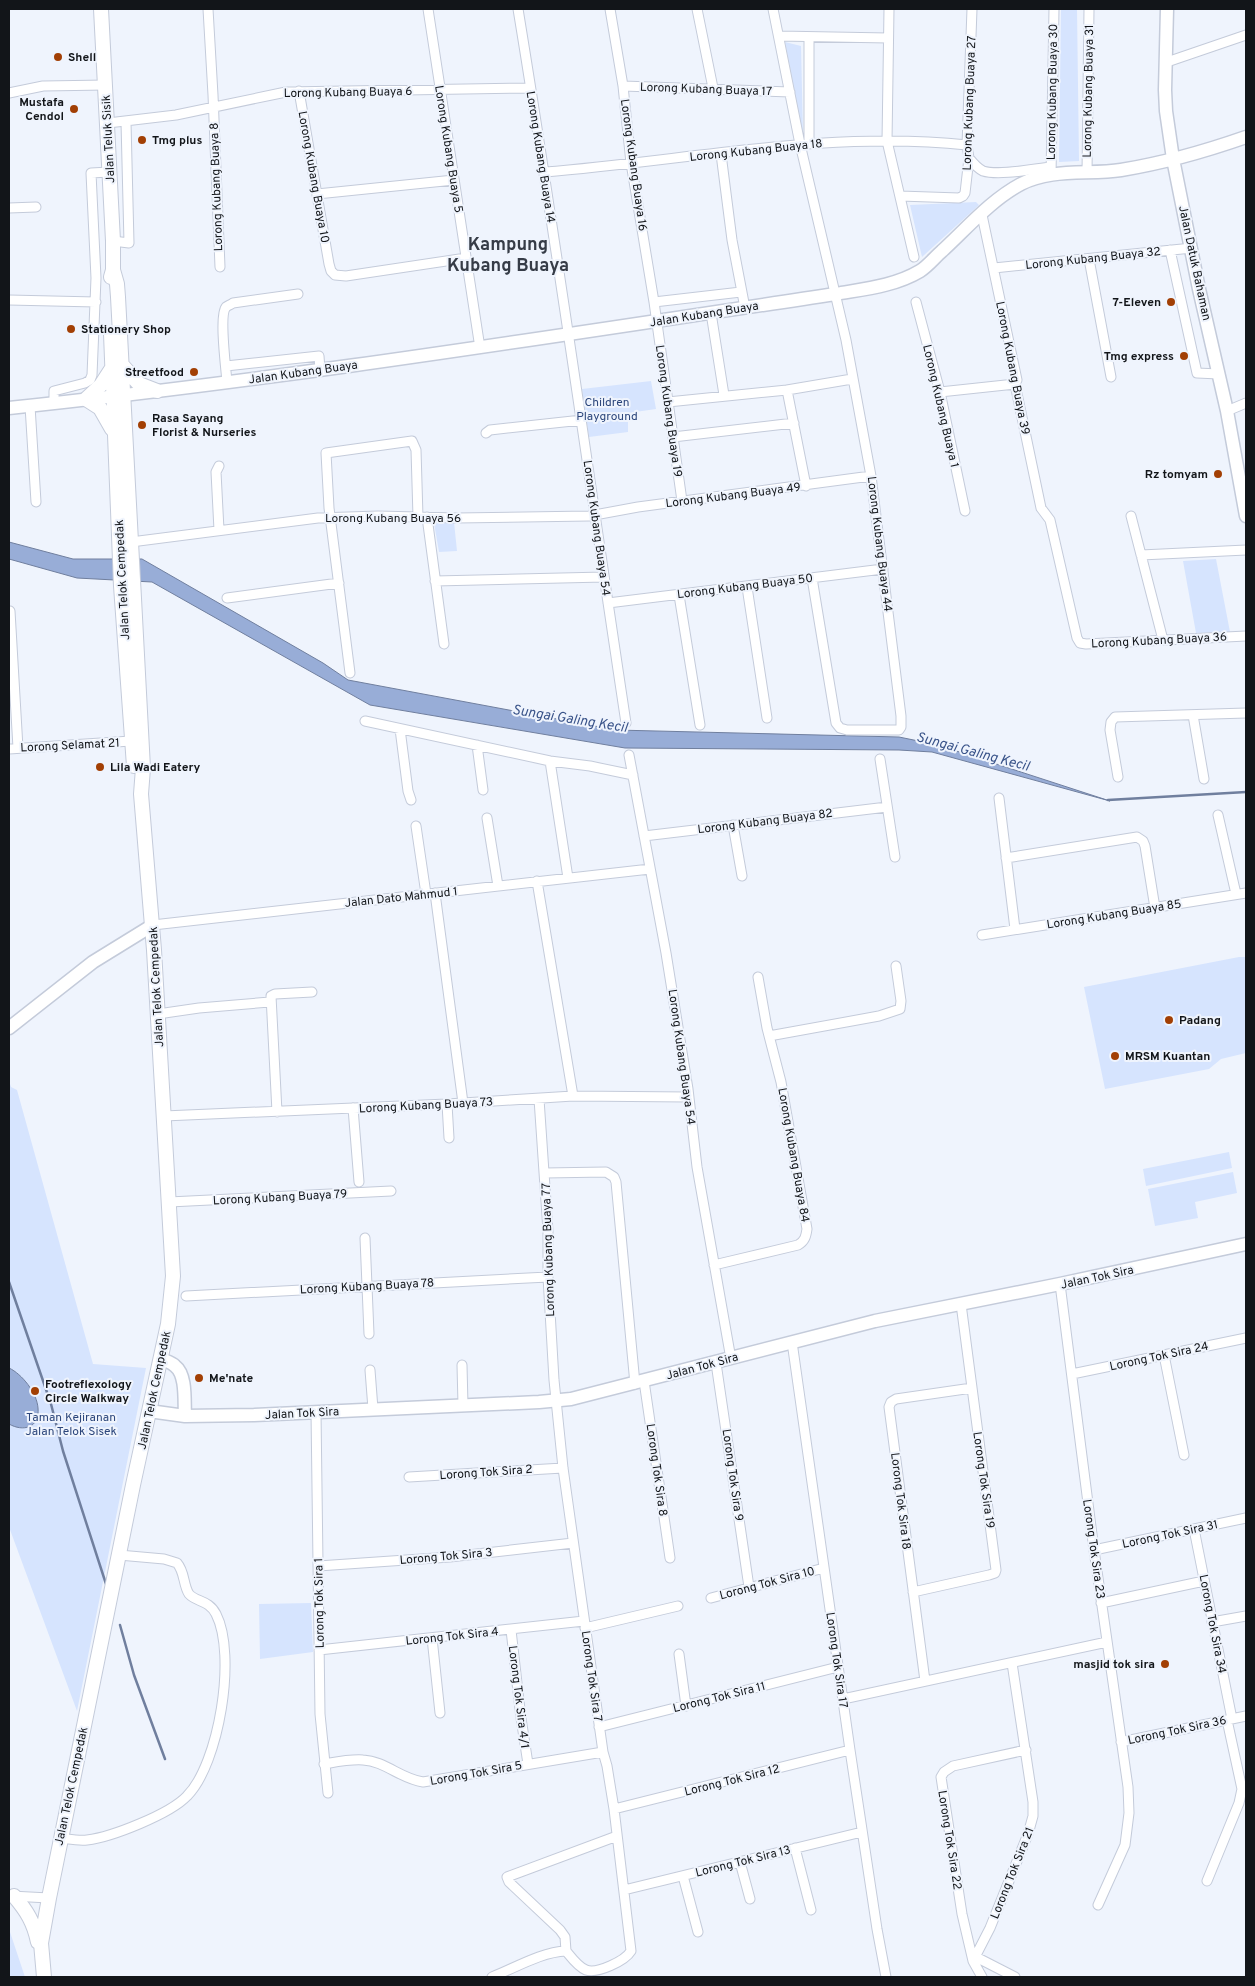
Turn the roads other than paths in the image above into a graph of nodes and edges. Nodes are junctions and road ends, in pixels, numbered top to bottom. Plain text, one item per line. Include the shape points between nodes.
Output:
1 (101, 9) edge
2 (208, 9) edge
3 (428, 9) edge
4 (518, 9) edge
5 (610, 9) edge
6 (697, 9) edge
7 (773, 9) edge
8 (889, 9) edge
9 (972, 9) edge
10 (1054, 9) edge
11 (1089, 9) edge
12 (1166, 9) edge
13 (1246, 35) edge
14 (779, 36) junction
15 (809, 37) junction
16 (888, 38) junction
17 (1167, 62) junction
18 (106, 84) junction
19 (623, 86) junction
20 (530, 88) junction
21 (713, 88) junction
22 (440, 90) junction
23 (299, 91) junction
24 (790, 92) junction
25 (9, 93) edge
26 (214, 107) junction
27 (126, 122) junction
28 (108, 123) junction
29 (1246, 137) edge
30 (887, 141) junction
31 (805, 143) junction
32 (967, 145) junction
33 (721, 154) junction
34 (969, 158) junction
35 (1173, 159) junction
36 (631, 163) junction
37 (1050, 171) junction
38 (110, 172) junction
39 (545, 172) junction
40 (1087, 173) junction
41 (454, 180) junction
42 (317, 194) junction
43 (900, 196) junction
44 (36, 207) dead end
45 (9, 208) edge
46 (982, 214) junction
47 (112, 241) junction
48 (1192, 248) junction
49 (1170, 250) junction
50 (914, 257) dead end
51 (466, 258) junction
52 (1089, 258) junction
53 (220, 267) dead end
54 (994, 268) junction
55 (741, 292) junction
56 (298, 294) dead end
57 (836, 294) junction
58 (9, 300) edge
59 (96, 302) junction
60 (654, 302) junction
61 (916, 302) dead end
62 (745, 308) junction
63 (711, 313) junction
64 (656, 322) junction
65 (569, 334) junction
66 (480, 348) junction
67 (117, 366) junction
68 (226, 366) junction
69 (320, 370) junction
70 (1219, 374) junction
71 (1111, 376) dead end
72 (852, 379) junction
73 (227, 382) junction
74 (1015, 384) junction
75 (788, 390) junction
76 (157, 391) junction
77 (940, 392) junction
78 (118, 395) junction
79 (724, 395) junction
80 (54, 397) junction
81 (86, 399) junction
82 (668, 402) junction
83 (1246, 403) edge
84 (30, 406) junction
85 (9, 408) edge
86 (1227, 411) junction
87 (582, 420) junction
88 (794, 423) junction
89 (486, 433) dead end
90 (673, 437) junction
91 (115, 440) junction
92 (219, 466) dead end
93 (871, 476) junction
94 (806, 486) junction
95 (682, 501) junction
96 (36, 502) dead end
97 (965, 511) dead end
98 (596, 514) junction
99 (1131, 516) dead end
100 (1246, 516) edge
101 (330, 517) junction
102 (423, 517) junction
103 (1050, 520) joint
104 (218, 530) junction
105 (131, 542) junction
106 (1246, 550) edge
107 (1141, 555) junction
108 (126, 556) junction
109 (883, 569) junction
110 (604, 578) junction
111 (812, 578) junction
112 (435, 581) junction
113 (339, 584) junction
114 (127, 586) junction
115 (746, 587) junction
116 (679, 595) junction
117 (227, 598) dead end
118 (608, 603) junction
119 (10, 611) dead end
120 (1246, 636) edge
121 (1164, 640) junction
122 (444, 644) dead end
123 (350, 673) dead end
124 (1246, 713) edge
125 (1193, 715) junction
126 (767, 718) dead end
127 (364, 721) dead end
128 (626, 723) dead end
129 (700, 725) dead end
130 (400, 729) junction
131 (131, 741) junction
132 (478, 745) junction
133 (13, 748) edge
134 (629, 755) dead end
135 (880, 759) dead end
136 (550, 761) junction
137 (632, 775) junction
138 (1118, 777) dead end
139 (1204, 778) dead end
140 (483, 790) dead end
141 (141, 794) junction
142 (999, 798) dead end
143 (412, 800) dead end
144 (887, 807) junction
145 (1218, 815) dead end
146 (487, 818) dead end
147 (733, 825) junction
148 (416, 826) dead end
149 (644, 836) junction
150 (895, 857) dead end
151 (1006, 858) junction
152 (650, 868) junction
153 (742, 876) dead end
154 (568, 878) junction
155 (537, 881) junction
156 (498, 886) junction
157 (1246, 893) edge
158 (430, 894) junction
159 (1236, 894) junction
160 (1155, 908) junction
161 (152, 925) junction
162 (1015, 929) junction
163 (982, 935) dead end
164 (896, 966) dead end
165 (758, 977) dead end
166 (312, 992) dead end
167 (270, 1002) junction
168 (158, 1014) junction
169 (9, 1028) edge
170 (769, 1036) junction
171 (572, 1096) junction
172 (688, 1097) junction
173 (540, 1099) junction
174 (463, 1103) junction
175 (446, 1104) junction
176 (353, 1108) junction
177 (277, 1112) junction
178 (164, 1116) junction
179 (449, 1138) dead end
180 (544, 1173) junction
181 (359, 1182) dead end
182 (391, 1191) dead end
183 (169, 1202) junction
184 (365, 1238) dead end
185 (1246, 1244) edge
186 (714, 1265) junction
187 (548, 1277) junction
188 (1060, 1284) junction
189 (367, 1286) junction
190 (186, 1296) dead end
191 (961, 1304) junction
192 (370, 1334) dead end
193 (1246, 1338) edge
194 (792, 1342) junction
195 (1164, 1355) junction
196 (161, 1359) junction
197 (731, 1359) junction
198 (716, 1363) junction
199 (462, 1365) dead end
200 (370, 1370) dead end
201 (1072, 1374) junction
202 (639, 1382) junction
203 (972, 1388) junction
204 (556, 1401) junction
205 (463, 1405) junction
206 (372, 1409) junction
207 (149, 1411) junction
208 (316, 1412) junction
209 (185, 1416) junction
210 (1184, 1455) dead end
211 (563, 1468) junction
212 (410, 1477) dead end
213 (1246, 1518) edge
214 (1194, 1529) junction
215 (573, 1543) junction
216 (1094, 1550) junction
217 (119, 1555) junction
218 (670, 1558) dead end
219 (318, 1566) junction
220 (824, 1568) junction
221 (1204, 1581) junction
222 (749, 1587) junction
223 (913, 1592) junction
224 (711, 1598) dead end
225 (1102, 1603) junction
226 (678, 1606) dead end
227 (1246, 1616) edge
228 (1212, 1622) junction
229 (584, 1625) junction
230 (511, 1630) junction
231 (432, 1638) junction
232 (1107, 1642) junction
233 (319, 1650) junction
234 (679, 1654) dead end
235 (1012, 1663) junction
236 (838, 1667) junction
237 (924, 1681) junction
238 (843, 1700) junction
239 (686, 1706) junction
240 (440, 1714) dead end
241 (1246, 1716) edge
242 (1230, 1719) junction
243 (599, 1727) junction
244 (1122, 1742) junction
245 (850, 1750) junction
246 (1026, 1750) junction
247 (603, 1752) junction
248 (324, 1764) junction
249 (528, 1764) junction
250 (328, 1793) dead end
251 (614, 1810) junction
252 (862, 1832) junction
253 (617, 1836) junction
254 (60, 1838) junction
255 (795, 1848) junction
256 (740, 1862) junction
257 (683, 1876) junction
258 (1207, 1881) dead end
259 (624, 1890) junction
260 (11, 1896) edge
261 (48, 1898) junction
262 (750, 1899) dead end
263 (1098, 1905) dead end
264 (811, 1910) dead end
265 (698, 1932) dead end
266 (566, 1951) junction
267 (41, 1958) junction
268 (974, 1958) junction
269 (44, 1977) edge
270 (492, 1977) edge
271 (886, 1977) edge
272 (982, 1977) edge
273 (1015, 1977) edge

1 - 18 main road, Jalan Teluk Sisik
2 - 26 street, Lorong Kubang Buaya 8
3 - 22 street, Lorong Kubang Buaya 5
4 - 20 street, Lorong Kubang Buaya 14
5 - 19 street, Lorong Kubang Buaya 16
6 - 21 street
7 - 14 street
8 - 16 street
9 - 32 street, Lorong Kubang Buaya 27
10 - 37 street, Lorong Kubang Buaya 30
11 - 40 street, Lorong Kubang Buaya 31
12 - 17 street, Jalan Datuk Bahaman
13 - 17 street
14 - 15 street
14 - 24 street
15 - 16 street
15 - 31 street
16 - 30 street
17 - 35 street, Jalan Datuk Bahaman via 1166,111
18 - 25 street via 43,86
18 - 28 main road, Jalan Teluk Sisik
19 - 21 street, Lorong Kubang Buaya 17
19 - 36 street, Lorong Kubang Buaya 16
20 - 22 street, Lorong Kubang Buaya 6
20 - 39 street, Lorong Kubang Buaya 14
21 - 24 street, Lorong Kubang Buaya 17
22 - 23 street, Lorong Kubang Buaya 6
22 - 41 street, Lorong Kubang Buaya 5
23 - 26 street, Lorong Kubang Buaya 6
23 - 42 street, Lorong Kubang Buaya 10
24 - 31 street
26 - 27 street, Lorong Kubang Buaya 6
26 - 53 street, Lorong Kubang Buaya 8
27 - 28 street, Lorong Kubang Buaya 6
27 - 47 street via 129,242
28 - 38 main road, Jalan Teluk Sisik
29 - 35 street, Jalan Kubang Buaya
30 - 31 street, Lorong Kubang Buaya 18
30 - 32 street, Lorong Kubang Buaya 18
30 - 43 street
31 - 33 street, Lorong Kubang Buaya 18
31 - 57 street, Lorong Kubang Buaya 44
32 - 34 street, Lorong Kubang Buaya 27
33 - 36 street, Lorong Kubang Buaya 18
33 - 55 street
34 - 37 street via 985,171
34 - 43 street, Lorong Kubang Buaya 27 via 963,196
35 - 40 street, Jalan Kubang Buaya via 1122,170
35 - 48 street, Jalan Datuk Bahaman
36 - 39 street, Lorong Kubang Buaya 18
36 - 60 street, Lorong Kubang Buaya 16
37 - 40 street, Jalan Kubang Buaya
37 - 46 street, Jalan Kubang Buaya via 1020,184
38 - 47 main road, Jalan Teluk Sisik
38 - 59 street via 90,173
39 - 65 street, Lorong Kubang Buaya 14
41 - 42 street
41 - 51 street, Lorong Kubang Buaya 5
42 - 51 street, Lorong Kubang Buaya 10 via 329,264 335,275
43 - 50 street
44 - 45 street
46 - 54 street, Lorong Kubang Buaya 39
46 - 57 street, Jalan Kubang Buaya via 921,270 900,280
47 - 67 main road, Jalan Teluk Sisik via 117,284
48 - 49 street, Lorong Kubang Buaya 32
48 - 70 street, Jalan Datuk Bahaman
49 - 52 street, Lorong Kubang Buaya 32
49 - 70 street via 1197,373
51 - 66 street, Lorong Kubang Buaya 5
52 - 54 street, Lorong Kubang Buaya 32
52 - 71 street
54 - 74 street, Lorong Kubang Buaya 39 via 1017,380
55 - 60 street
55 - 62 street
56 - 68 street via 227,306 223,334
57 - 62 street, Jalan Kubang Buaya
57 - 72 street, Lorong Kubang Buaya 44
58 - 59 street
59 - 80 street via 92,375 86,383
60 - 64 street, Lorong Kubang Buaya 16
61 - 77 street, Lorong Kubang Buaya 1
62 - 63 street, Jalan Kubang Buaya
63 - 64 street, Jalan Kubang Buaya
63 - 79 street
64 - 65 street, Jalan Kubang Buaya
64 - 82 street, Lorong Kubang Buaya 19
65 - 66 street, Jalan Kubang Buaya
65 - 87 street, Lorong Kubang Buaya 54
66 - 69 street, Jalan Kubang Buaya
67 - 76 main road via 139,384
67 - 78 main road, Jalan Teluk Sisik
67 - 81 main road
68 - 69 street via 319,356
68 - 73 street
69 - 73 street, Jalan Kubang Buaya
70 - 86 street, Jalan Datuk Bahaman
72 - 75 street
72 - 93 street, Lorong Kubang Buaya 44
73 - 76 street, Jalan Kubang Buaya
74 - 77 street
74 - 103 street, Lorong Kubang Buaya 39 via 1041,508
75 - 79 street
75 - 88 street
76 - 78 street, Jalan Kubang Buaya
77 - 97 street, Lorong Kubang Buaya 1
78 - 81 street, Jalan Kubang Buaya
78 - 91 main road, Jalan Telok Cempedak
78 - 105 main road, Jalan Telok Cempedak
79 - 82 street
80 - 81 street, Jalan Kubang Buaya
80 - 84 street, Jalan Kubang Buaya
81 - 91 main road via 103,412
82 - 90 street, Lorong Kubang Buaya 19
83 - 86 street
84 - 85 street, Jalan Kubang Buaya
84 - 96 street
86 - 100 street, Jalan Datuk Bahaman
87 - 89 street
87 - 98 street, Lorong Kubang Buaya 54
88 - 90 street
88 - 94 street
90 - 95 street, Lorong Kubang Buaya 19
91 - 108 main road, Jalan Telok Cempedak
92 - 104 street via 216,472
93 - 94 street, Lorong Kubang Buaya 49
93 - 109 street, Lorong Kubang Buaya 44
94 - 95 street, Lorong Kubang Buaya 49
95 - 98 street, Lorong Kubang Buaya 49
98 - 102 street, Lorong Kubang Buaya 56
98 - 110 street, Lorong Kubang Buaya 54
99 - 107 street
101 - 102 street, Lorong Kubang Buaya 56
101 - 102 street via 326,453 408,440 415,445
101 - 104 street, Lorong Kubang Buaya 56
101 - 113 street
102 - 112 street
103 - 121 street, Lorong Kubang Buaya 36 via 1080,643
104 - 105 street, Lorong Kubang Buaya 56
105 - 108 main road, Jalan Telok Cempedak
106 - 107 street
107 - 121 street
108 - 114 main road, Jalan Telok Cempedak
109 - 111 street, Lorong Kubang Buaya 50
109 - 111 street, Lorong Kubang Buaya 44 via 901,727 893,731 847,730 836,723
110 - 112 street
110 - 118 street, Lorong Kubang Buaya 54
111 - 115 street, Lorong Kubang Buaya 50
112 - 122 street
113 - 117 street
113 - 123 street
114 - 131 main road, Jalan Telok Cempedak
114 - 141 main road, Jalan Telok Cempedak via 143,768
115 - 116 street, Lorong Kubang Buaya 50
115 - 126 street
116 - 118 street, Lorong Kubang Buaya 50
116 - 129 street
118 - 128 street, Lorong Kubang Buaya 54
119 - 133 street
120 - 121 street, Lorong Kubang Buaya 36
124 - 125 street
125 - 138 street via 1115,717 1110,730
125 - 139 street
127 - 130 street
130 - 132 street
130 - 143 street
131 - 133 street, Lorong Selamat 21
131 - 141 main road, Jalan Telok Cempedak
132 - 136 street
132 - 140 street
134 - 137 street, Lorong Kubang Buaya 54
135 - 144 street
136 - 137 street
136 - 154 street
137 - 149 street, Lorong Kubang Buaya 54
141 - 161 main road, Jalan Telok Cempedak
142 - 151 street
144 - 147 street, Lorong Kubang Buaya 82
144 - 150 street
145 - 159 street
146 - 156 street
147 - 149 street, Lorong Kubang Buaya 82
147 - 153 street
148 - 158 street
149 - 152 street, Lorong Kubang Buaya 54
151 - 160 street via 1137,837 1145,846
151 - 162 street
152 - 154 street, Jalan Dato Mahmud 1
152 - 172 street, Lorong Kubang Buaya 54
154 - 155 street, Jalan Dato Mahmud 1
155 - 156 street, Jalan Dato Mahmud 1
155 - 171 street
156 - 158 street, Jalan Dato Mahmud 1
157 - 159 street, Lorong Kubang Buaya 85
158 - 161 street, Jalan Dato Mahmud 1
158 - 174 street
159 - 160 street, Lorong Kubang Buaya 85
160 - 162 street, Lorong Kubang Buaya 85
161 - 168 main road, Jalan Telok Cempedak
161 - 169 street via 93,962
162 - 163 street, Lorong Kubang Buaya 85
164 - 170 street via 901,1001 897,1011
165 - 170 street, Lorong Kubang Buaya 84
166 - 167 street via 275,994
167 - 168 street
167 - 177 street
168 - 178 main road, Jalan Telok Cempedak
170 - 186 street, Lorong Kubang Buaya 84 via 781,1082 807,1229 805,1240 798,1245
171 - 172 street, Lorong Kubang Buaya 73
171 - 173 street, Lorong Kubang Buaya 73
172 - 186 street, Lorong Kubang Buaya 54
173 - 174 street, Lorong Kubang Buaya 73
173 - 180 street, Lorong Kubang Buaya 77
174 - 175 street, Lorong Kubang Buaya 73
175 - 176 street, Lorong Kubang Buaya 73
175 - 179 street
176 - 177 street, Lorong Kubang Buaya 73
176 - 181 street
177 - 178 street, Lorong Kubang Buaya 73
178 - 183 main road, Jalan Telok Cempedak
180 - 187 street, Lorong Kubang Buaya 77
180 - 202 street, Lorong Tok Sira 8 via 606,1172 614,1177
182 - 183 street, Lorong Kubang Buaya 79
183 - 196 main road, Jalan Telok Cempedak via 173,1292
184 - 189 street
185 - 188 street, Jalan Tok Sira
186 - 197 street, Lorong Kubang Buaya 54
187 - 189 street, Lorong Kubang Buaya 78
187 - 204 street, Lorong Kubang Buaya 77
188 - 191 street, Jalan Tok Sira
188 - 201 street, Lorong Tok Sira 23
189 - 190 street, Lorong Kubang Buaya 78
189 - 192 street
191 - 194 street, Jalan Tok Sira
191 - 203 street, Lorong Tok Sira 19
193 - 195 street, Lorong Tok Sira 24
194 - 197 street, Jalan Tok Sira
194 - 220 street, Lorong Tok Sira 17
195 - 201 street, Lorong Tok Sira 24
195 - 210 street
196 - 207 main road, Jalan Telok Cempedak
196 - 209 street via 175,1365 178,1370
197 - 198 street, Jalan Tok Sira
198 - 202 street, Jalan Tok Sira
198 - 222 street, Lorong Tok Sira 9
199 - 205 street
200 - 206 street
201 - 216 street, Lorong Tok Sira 23
202 - 204 street, Jalan Tok Sira
202 - 218 street, Lorong Tok Sira 8
203 - 223 street, Lorong Tok Sira 19 via 996,1570 989,1575
203 - 223 street, Lorong Tok Sira 18 via 896,1399 889,1407
204 - 205 street, Jalan Tok Sira
204 - 211 street, Lorong Tok Sira 7
205 - 206 street, Jalan Tok Sira
206 - 208 street, Jalan Tok Sira
207 - 209 street, Jalan Tok Sira
207 - 217 main road, Jalan Telok Cempedak
208 - 209 street, Jalan Tok Sira
208 - 219 street, Lorong Tok Sira 1
211 - 212 street, Lorong Tok Sira 2
211 - 215 street, Lorong Tok Sira 7
213 - 214 street, Lorong Tok Sira 31
214 - 216 street, Lorong Tok Sira 31
214 - 221 street, Lorong Tok Sira 34
215 - 219 street, Lorong Tok Sira 3 via 450,1557
215 - 229 street, Lorong Tok Sira 7
216 - 225 street, Lorong Tok Sira 23
217 - 254 main road, Jalan Telok Cempedak
217 - 254 street via 177,1563 191,1596 211,1606 223,1633 224,1694 209,1753 189,1794 166,1811 117,1832 87,1840
219 - 233 street, Lorong Tok Sira 1
220 - 222 street, Lorong Tok Sira 10
220 - 236 street, Lorong Tok Sira 17
221 - 225 street
221 - 228 street, Lorong Tok Sira 34
222 - 224 street, Lorong Tok Sira 10
223 - 237 street, Lorong Tok Sira 18
225 - 232 street, Lorong Tok Sira 23
226 - 229 street
227 - 228 street
228 - 242 street, Lorong Tok Sira 34
229 - 230 street, Lorong Tok Sira 4
229 - 243 street, Lorong Tok Sira 7
230 - 231 street, Lorong Tok Sira 4
230 - 249 street, Lorong Tok Sira 4/1
231 - 233 street, Lorong Tok Sira 4
231 - 240 street
232 - 235 street
232 - 244 street, Lorong Tok Sira 23
233 - 248 street, Lorong Tok Sira 1
234 - 239 street
235 - 237 street
235 - 246 street, Lorong Tok Sira 21
236 - 238 street, Lorong Tok Sira 17
236 - 239 street, Lorong Tok Sira 11
237 - 238 street
238 - 245 street, Lorong Tok Sira 17
239 - 243 street, Lorong Tok Sira 11
241 - 242 street, Lorong Tok Sira 36
242 - 244 street, Lorong Tok Sira 36
242 - 258 street, Lorong Tok Sira 34 via 1241,1796
243 - 247 street, Lorong Tok Sira 7
244 - 263 street, Lorong Tok Sira 23 via 1129,1813 1125,1845
245 - 251 street, Lorong Tok Sira 12
245 - 252 street, Lorong Tok Sira 17
246 - 268 street, Lorong Tok Sira 21 via 1033,1802 1032,1823 990,1928
246 - 268 street, Lorong Tok Sira 22 via 953,1766 942,1777 958,1894
247 - 249 street, Lorong Tok Sira 5
247 - 251 street, Lorong Tok Sira 7
248 - 249 street, Lorong Tok Sira 5 via 364,1760 413,1781 423,1782
248 - 250 street, Lorong Tok Sira 1
251 - 253 street, Lorong Tok Sira 7
252 - 255 street, Lorong Tok Sira 13
252 - 271 street, Lorong Tok Sira 17
253 - 259 street, Lorong Tok Sira 7
253 - 266 street via 507,1877 560,1930 565,1937
254 - 261 main road, Jalan Telok Cempedak
255 - 256 street, Lorong Tok Sira 13
255 - 264 street
256 - 257 street, Lorong Tok Sira 13
256 - 262 street
257 - 259 street, Lorong Tok Sira 13
257 - 265 street
259 - 266 street, Lorong Tok Sira 7 via 631,1951 624,1960 593,1971 582,1968
260 - 261 street
260 - 267 main road via 33,1921
261 - 267 main road, Jalan Telok Cempedak
266 - 270 street via 544,1955
267 - 269 main road, Jalan Telok Cempedak
268 - 272 street
268 - 273 street

